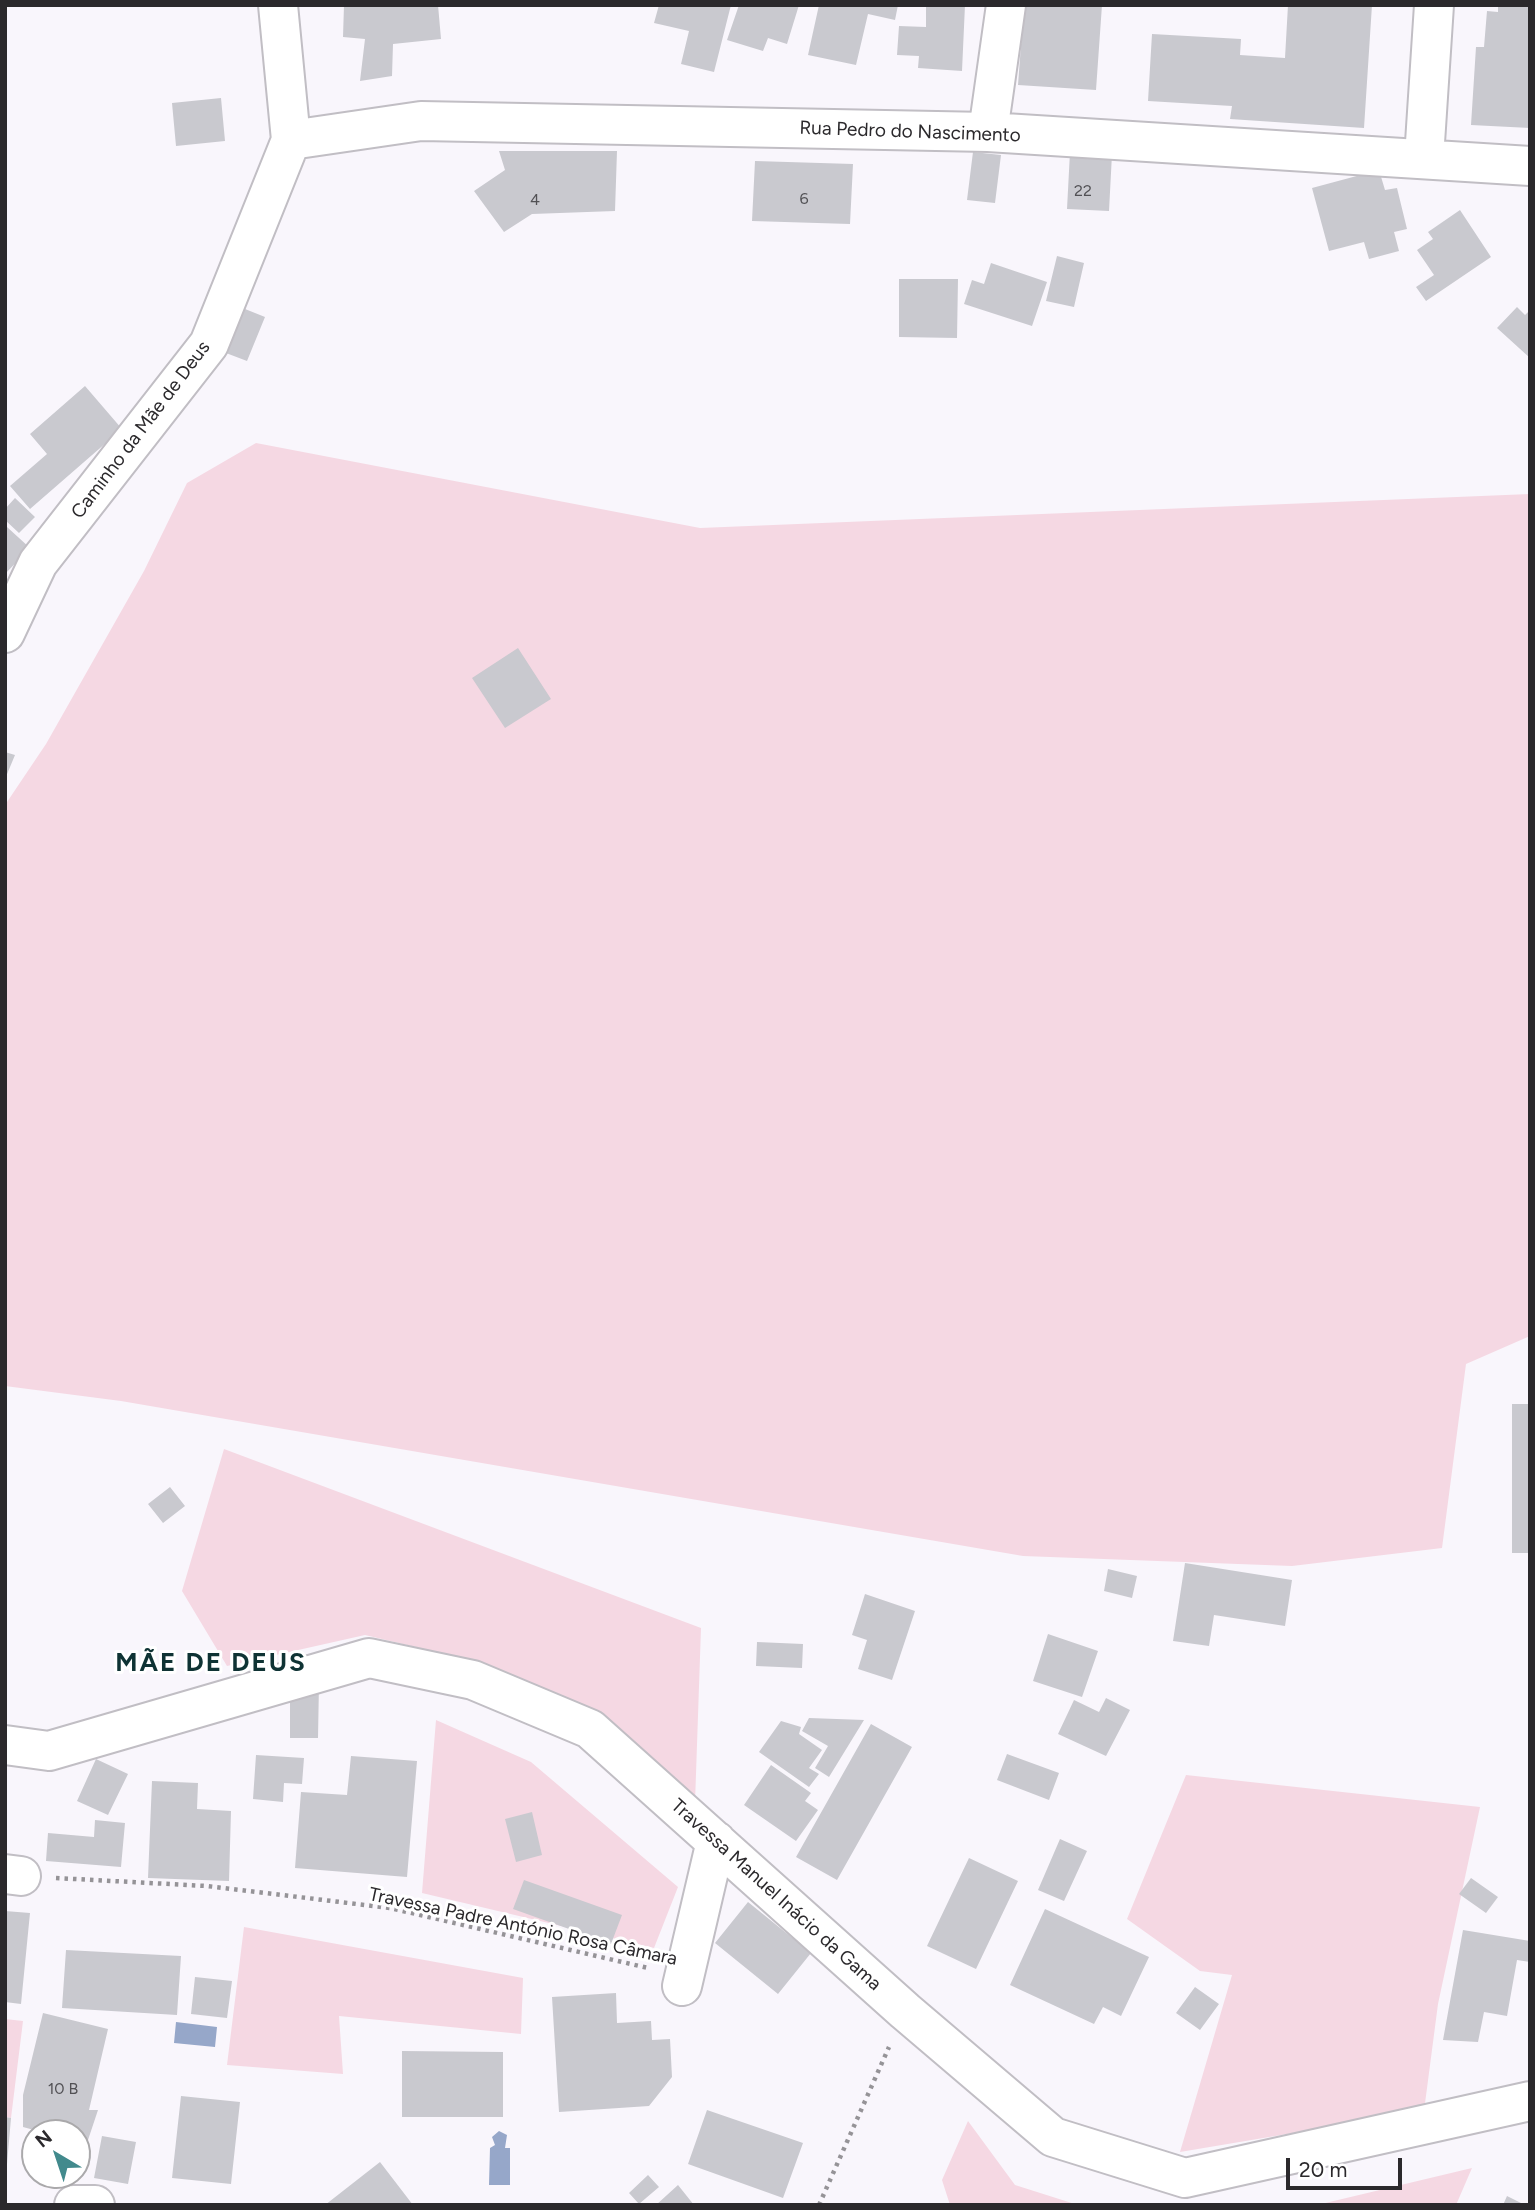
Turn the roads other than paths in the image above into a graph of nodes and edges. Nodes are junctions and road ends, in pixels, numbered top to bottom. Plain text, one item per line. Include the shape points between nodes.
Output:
1 (278, 5) edge
2 (1006, 5) edge
3 (1434, 5) edge
4 (988, 132) junction
5 (292, 141) junction
6 (1424, 158) junction
7 (1530, 166) edge
8 (5, 633) edge
9 (5, 1745) edge
10 (716, 1841) junction
11 (683, 1981) road end
12 (1530, 2101) edge
13 (74, 2205) edge
14 (95, 2205) edge

1 - 5 street
2 - 4 street
3 - 6 street
4 - 5 street, Rua Pedro do Nascimento via 421,121
4 - 6 street, Rua Pedro do Nascimento
5 - 8 street, Caminho da Mãe de Deus via 209,344 38,564
6 - 7 street, Rua Pedro do Nascimento
9 - 10 street, Travessa Manuel Inácio da Gama via 49,1751 369,1658 473,1680 590,1728
10 - 11 street
10 - 12 street, Travessa Manuel Inácio da Gama via 1053,2137 1185,2178
13 - 14 street

